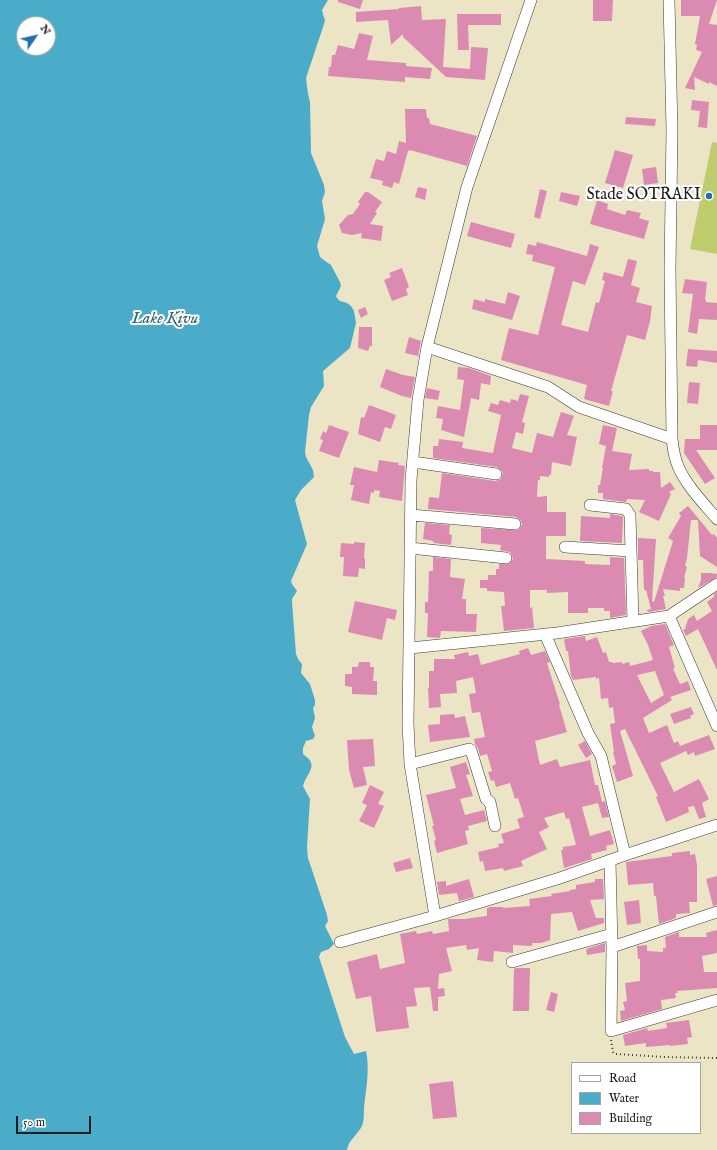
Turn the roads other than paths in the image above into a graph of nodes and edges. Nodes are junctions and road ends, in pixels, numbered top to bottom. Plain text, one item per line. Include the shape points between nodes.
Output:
1 (531, 0) edge
2 (669, 0) edge
3 (427, 347) junction
4 (672, 439) junction
5 (413, 462) junction
6 (496, 474) dead end
7 (590, 505) dead end
8 (411, 515) junction
9 (717, 519) edge
10 (515, 524) dead end
11 (565, 547) dead end
12 (410, 548) junction
13 (631, 551) junction
14 (506, 558) dead end
15 (717, 584) edge
16 (669, 616) junction
17 (633, 622) junction
18 (545, 634) junction
19 (410, 648) junction
20 (717, 726) edge
21 (410, 764) junction
22 (717, 825) edge
23 (495, 826) dead end
24 (625, 855) junction
25 (610, 860) junction
26 (717, 912) edge
27 (435, 916) junction
28 (612, 934) junction
29 (340, 942) dead end
30 (612, 947) junction
31 (512, 962) dead end
32 (717, 1000) edge

1 - 3 street via 467,187
2 - 4 street via 672,130
3 - 4 street via 548,387 579,407
3 - 5 street via 418,400
4 - 9 street via 680,472
5 - 6 street
5 - 8 street
7 - 13 street via 629,511
8 - 10 street
8 - 12 street
11 - 13 street
12 - 14 street
12 - 19 street
13 - 17 street
15 - 16 street
16 - 17 street
16 - 20 street
17 - 18 street
18 - 19 street
18 - 24 street via 588,733 601,756
19 - 21 street
21 - 23 street via 471,750 486,799 490,802
21 - 27 street
22 - 24 street
24 - 25 street
25 - 27 street
25 - 28 street
26 - 30 street
27 - 29 street
28 - 30 street
28 - 31 street
30 - 32 street via 611,1031

